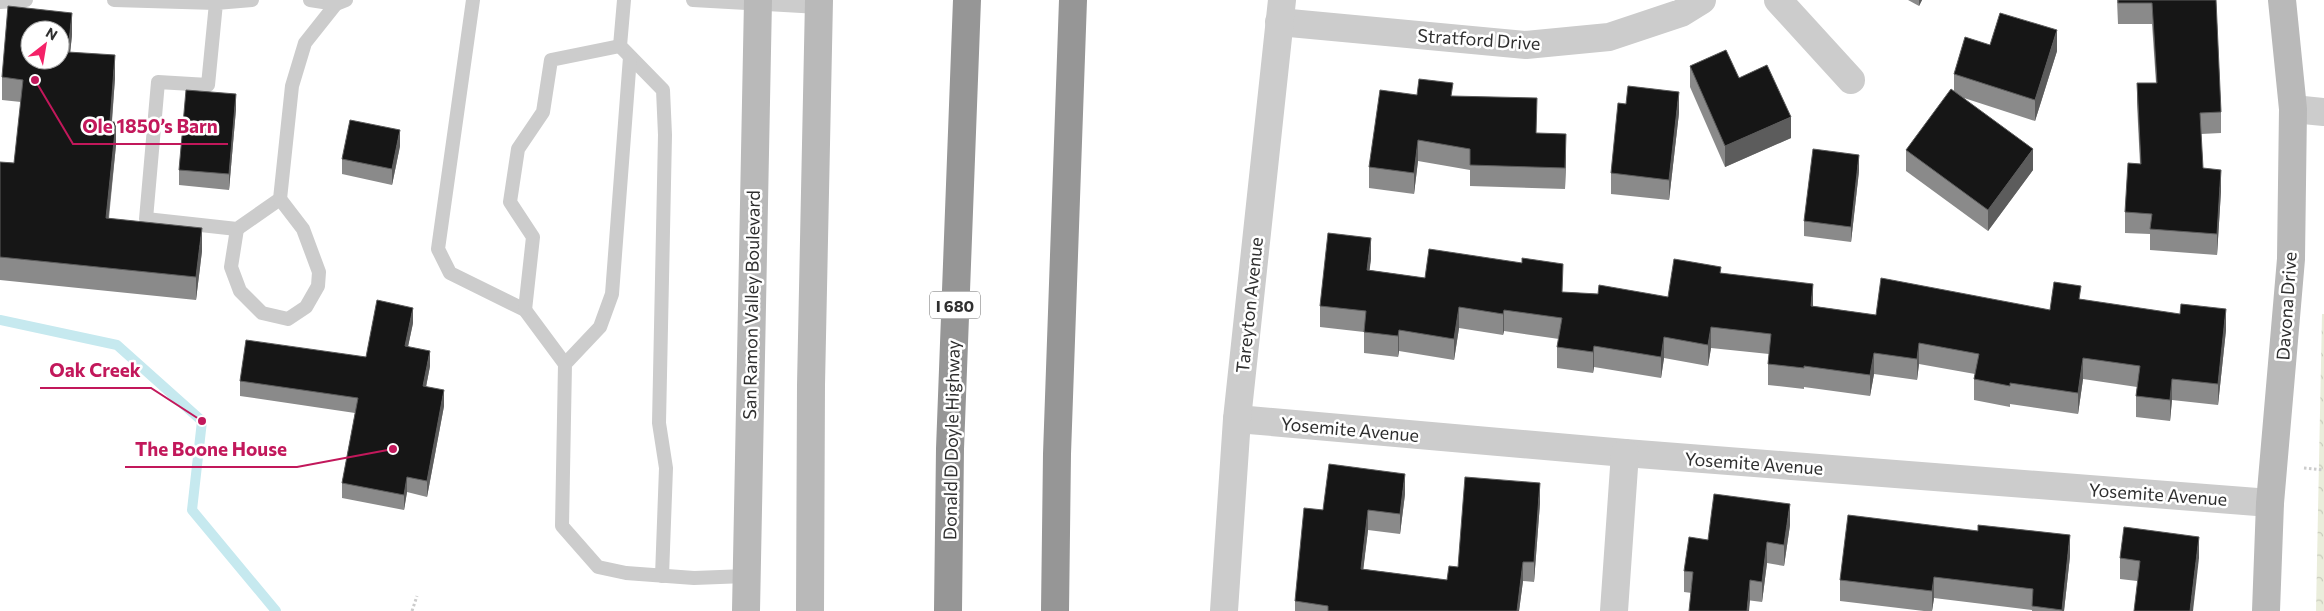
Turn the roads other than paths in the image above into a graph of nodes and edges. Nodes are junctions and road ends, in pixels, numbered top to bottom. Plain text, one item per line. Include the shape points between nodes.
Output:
1 (26, 0) edge
2 (114, 0) edge
3 (252, 0) edge
4 (310, 0) edge
5 (473, 0) edge
6 (624, 0) edge
7 (693, 0) edge
8 (967, 0) edge
9 (1073, 0) edge
10 (1702, 0) edge
11 (1778, 0) edge
12 (2282, 0) edge
13 (0, 2) edge
14 (341, 2) edge
15 (758, 2) edge
16 (216, 3) junction
17 (819, 4) edge
18 (1280, 11) edge
19 (620, 46) junction
20 (630, 57) junction
21 (1851, 80) dead end
22 (2293, 109) junction
23 (2324, 112) edge
24 (280, 199) junction
25 (237, 229) junction
26 (525, 310) junction
27 (565, 364) junction
28 (1237, 420) junction
29 (1625, 453) junction
30 (2270, 503) junction
31 (662, 576) junction
32 (746, 576) junction
33 (746, 611) edge
34 (810, 611) edge
35 (948, 611) edge
36 (1055, 611) edge
37 (1224, 611) edge
38 (1614, 611) edge
39 (2266, 611) edge

1 - 13 lane
2 - 16 lane
3 - 16 lane
4 - 14 lane
5 - 26 lane via 438,249 450,273
6 - 19 lane
7 - 15 lane
8 - 35 highway, Donald D Doyle Highway / I 680 via 950,449
9 - 36 highway via 1057,454
10 - 18 street, Stratford Drive via 1681,13 1609,37 1526,45
11 - 21 street
12 - 22 main road, Davona Drive
14 - 24 lane via 306,43 292,86
15 - 17 lane
15 - 32 main road, San Ramon Valley Boulevard
16 - 25 lane via 208,85 158,82 146,219
17 - 34 main road
18 - 28 street, Tareyton Avenue
19 - 20 lane
19 - 26 lane via 551,60 543,112 518,149 510,202 533,237
20 - 27 lane via 612,294 600,327
20 - 31 lane via 663,90 665,135 659,423 666,468
22 - 23 street
22 - 30 main road, Davona Drive via 2291,259
24 - 25 lane
24 - 25 lane via 303,229 319,272 318,286 306,307 288,318 262,312 240,291 232,267
26 - 27 lane
27 - 31 lane via 562,526 598,567
28 - 29 street, Yosemite Avenue
28 - 37 street, Tareyton Avenue
29 - 30 street, Yosemite Avenue
29 - 38 street
30 - 39 main road, Davona Drive
31 - 32 lane
32 - 33 main road, San Ramon Valley Boulevard

